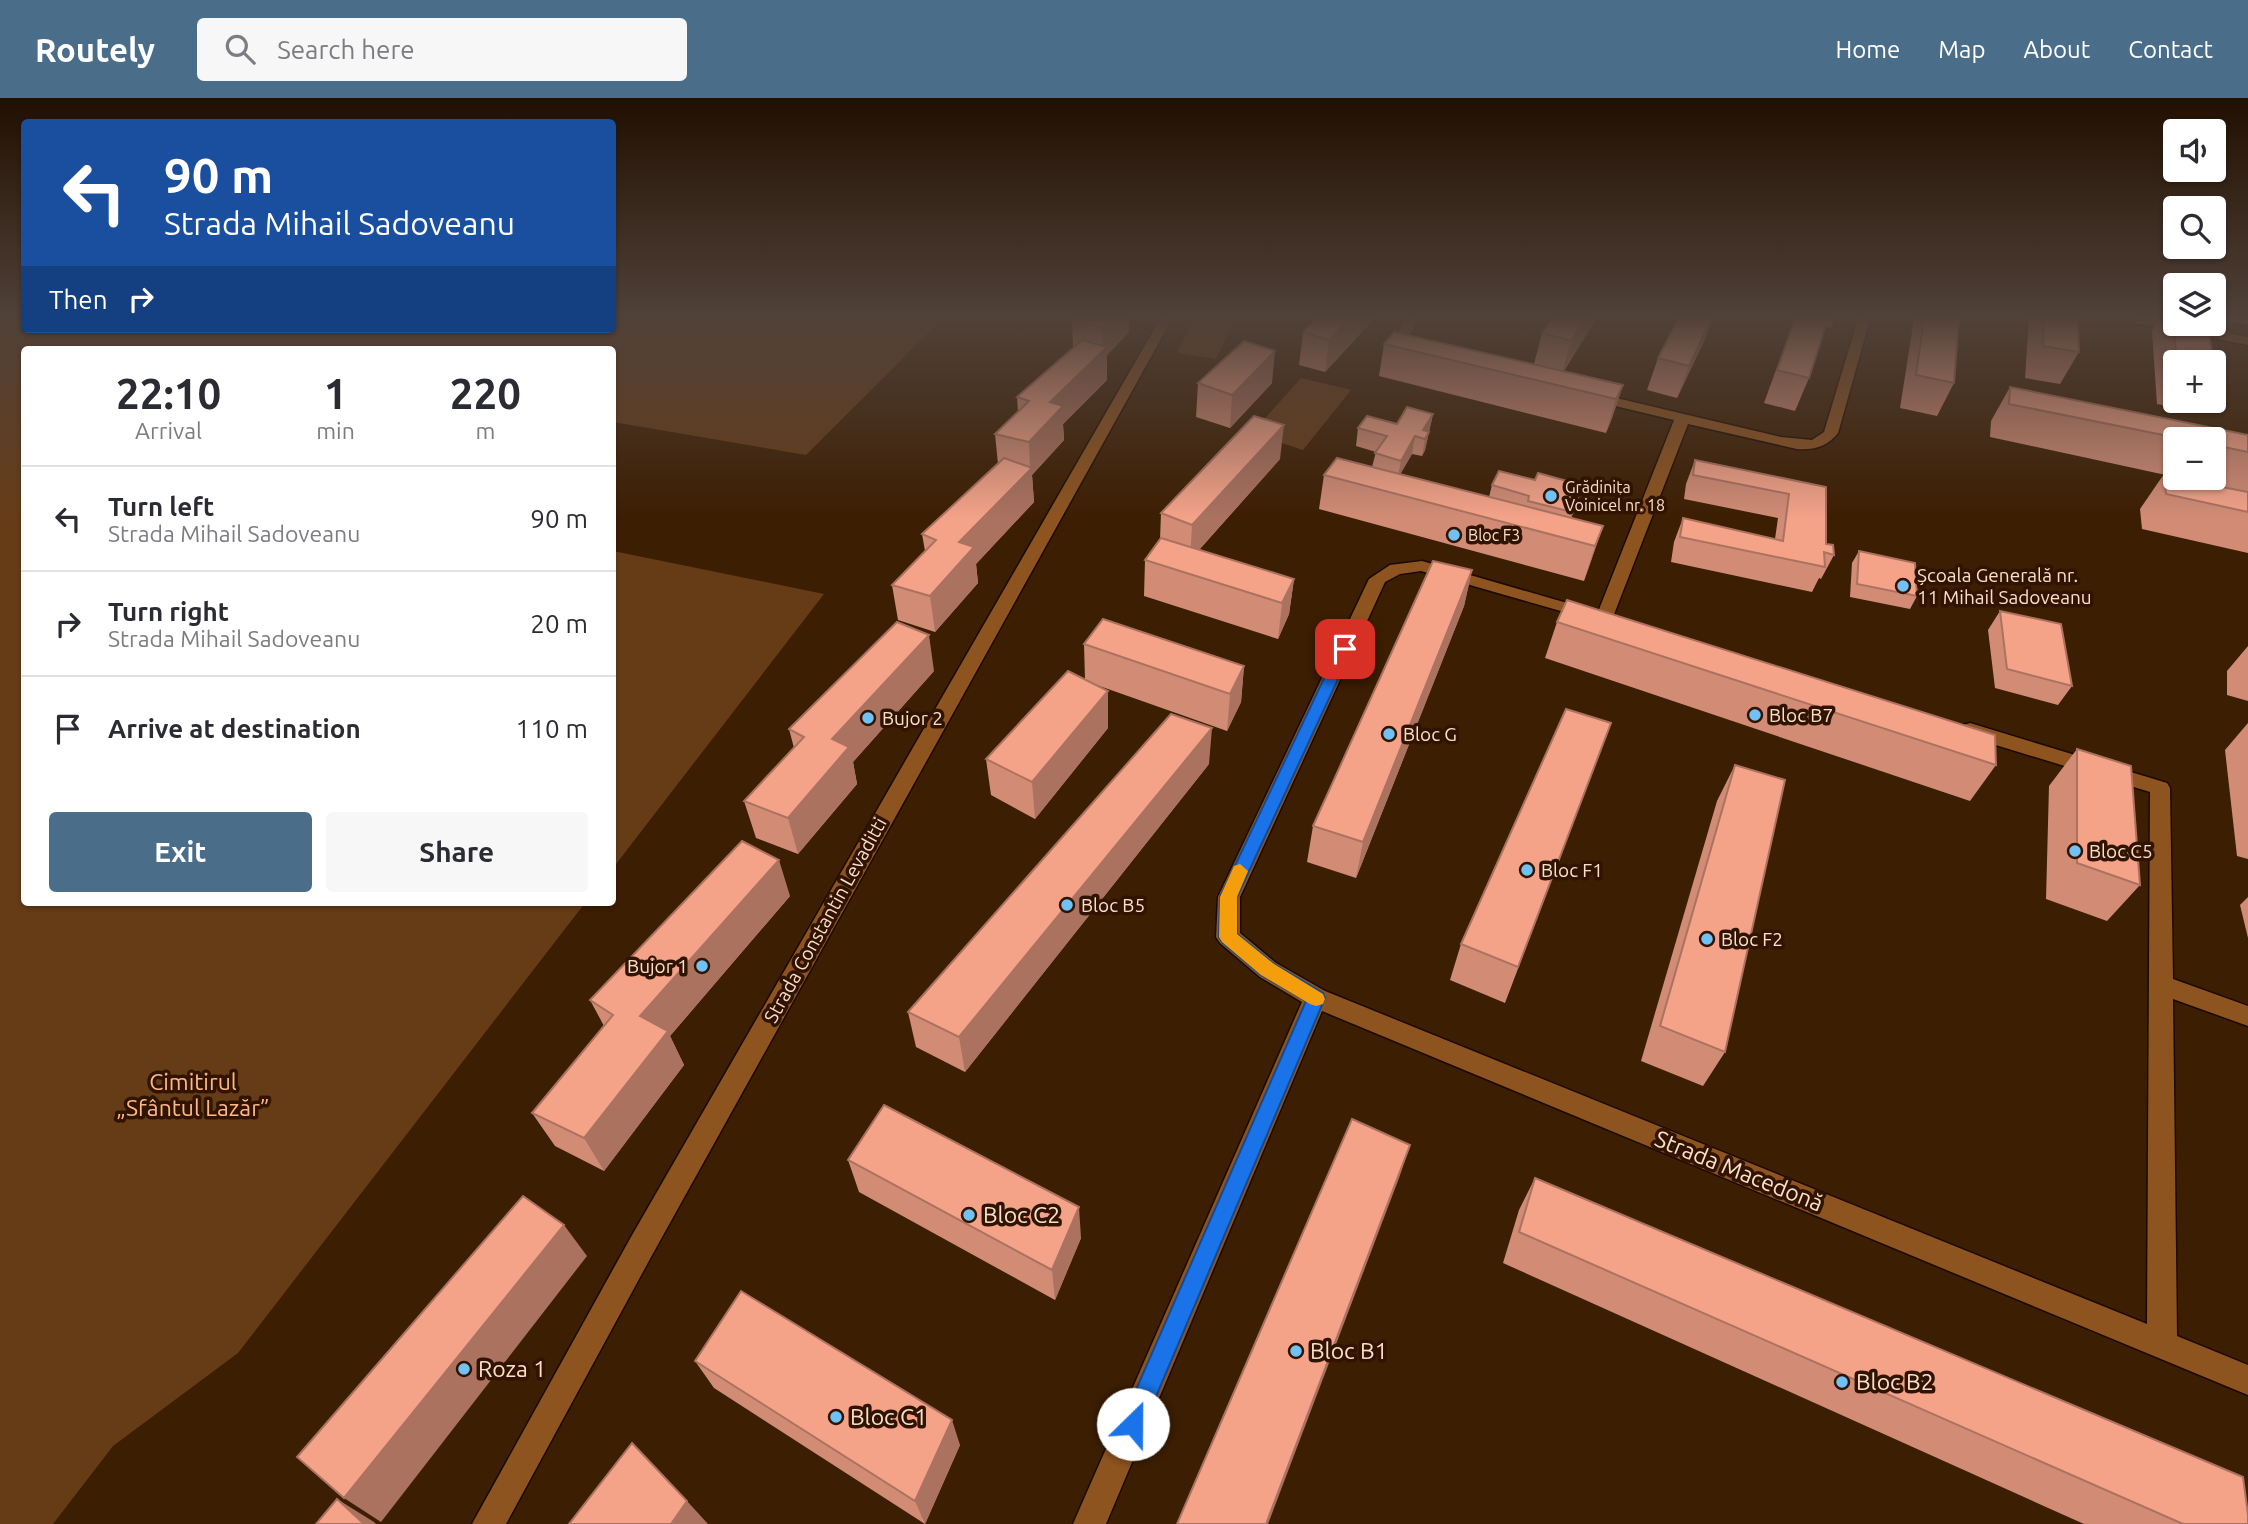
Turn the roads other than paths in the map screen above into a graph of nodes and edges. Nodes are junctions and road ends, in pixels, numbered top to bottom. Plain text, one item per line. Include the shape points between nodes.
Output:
1 (1128, 386) edge
2 (1845, 386) edge
3 (1575, 393) edge
4 (1682, 419) junction
5 (1605, 618) junction
6 (1632, 626) edge
7 (1949, 723) edge
8 (2160, 984) junction
9 (1316, 998) junction
10 (2248, 1016) edge
11 (2162, 1343) junction
12 (2248, 1380) edge
13 (488, 1524) edge
14 (1089, 1524) edge

1 - 13 street, Strada Constantin Levaditti
2 - 4 street via 1831,433 1826,440 1803,445
3 - 4 street
4 - 5 street
5 - 6 street
5 - 9 street, Strada Macedonă via 1422,566 1396,569 1378,579 1229,897 1228,937 1268,970
7 - 8 street via 2160,788
8 - 10 street
8 - 11 street
9 - 11 street, Strada Macedonă
9 - 14 street
11 - 12 street, Strada Macedonă

